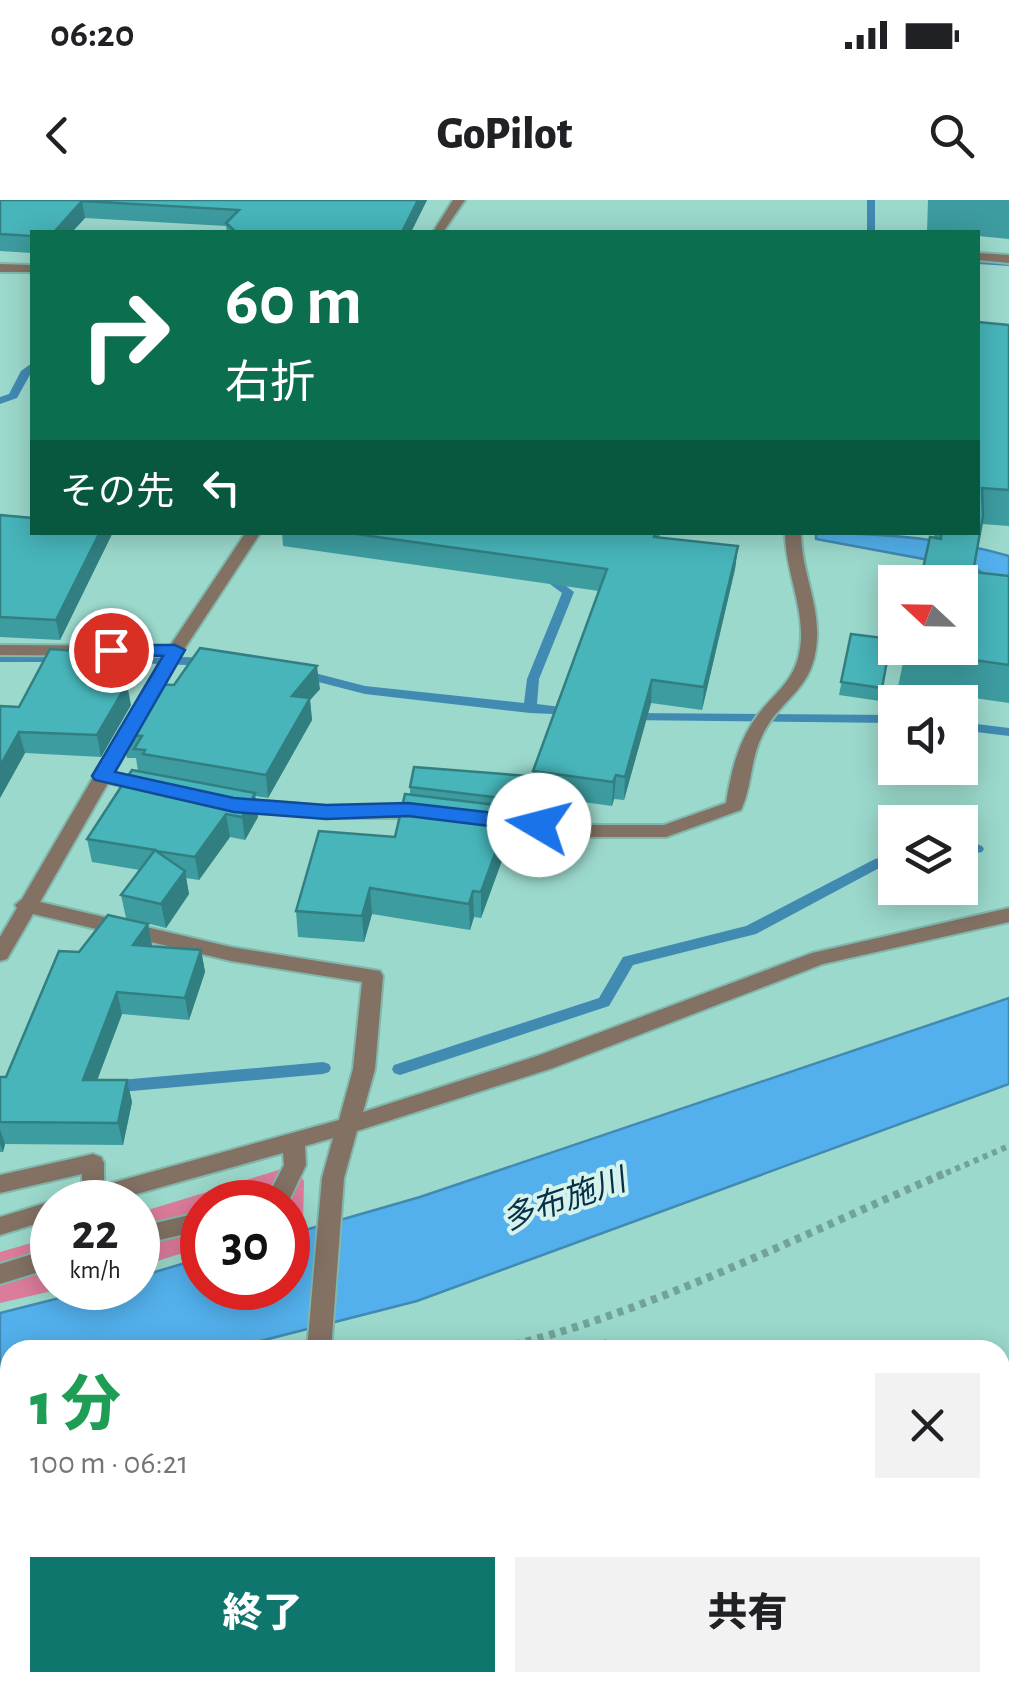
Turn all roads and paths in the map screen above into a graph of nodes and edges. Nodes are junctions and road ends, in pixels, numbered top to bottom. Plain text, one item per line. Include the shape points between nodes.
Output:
1 (459, 200) edge
2 (439, 230) edge
3 (980, 256) edge
4 (1009, 259) edge
5 (0, 268) edge
6 (30, 269) edge
7 (252, 535) edge
8 (794, 535) edge
9 (0, 650) edge
10 (170, 659) junction
11 (102, 776) junction
12 (178, 792) edge
13 (215, 801) edge
14 (25, 906) junction
15 (1009, 915) edge
16 (0, 954) edge
17 (350, 1124) junction
18 (293, 1139) junction
19 (1007, 1150) edge
20 (90, 1180) edge
21 (153, 1180) edge
22 (288, 1180) edge
23 (0, 1184) edge
24 (30, 1217) edge
25 (0, 1226) edge
26 (30, 1265) edge
27 (0, 1274) edge
28 (320, 1340) edge
29 (542, 1340) edge

1 - 2 street
3 - 4 street
5 - 6 street
7 - 10 street
8 - 13 street via 791,554 811,629 800,679 773,708 741,764 735,806 666,831
9 - 10 street
10 - 11 street
11 - 12 street
11 - 14 street
14 - 16 street
14 - 17 street via 231,954 373,976 364,1069
15 - 17 street via 819,958 545,1062
17 - 18 street
17 - 28 street via 333,1178
18 - 21 street
18 - 22 street via 295,1165
19 - 29 path
20 - 23 street via 94,1163
24 - 25 street
26 - 27 street

